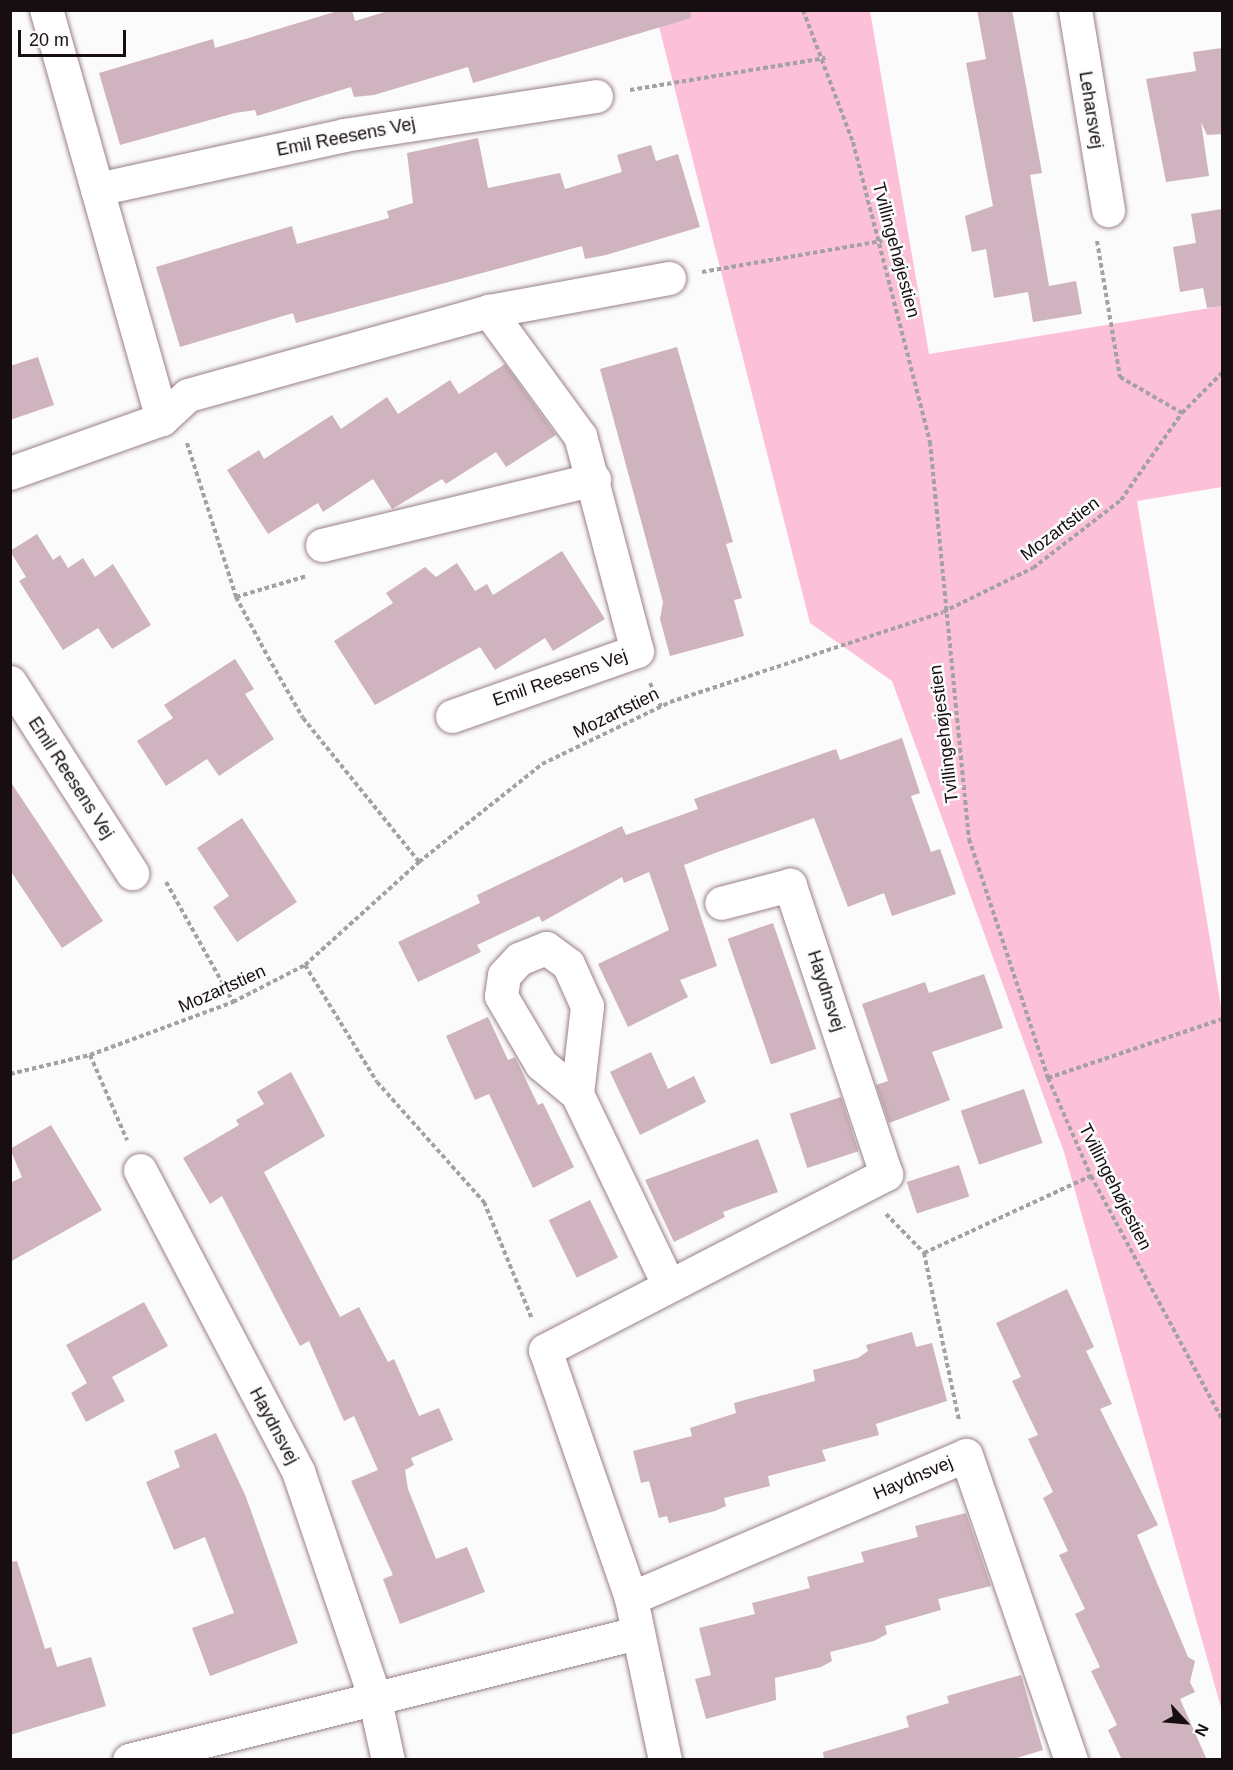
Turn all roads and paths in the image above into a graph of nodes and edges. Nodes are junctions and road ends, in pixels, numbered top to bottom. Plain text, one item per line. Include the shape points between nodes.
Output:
1 (46, 10) edge
2 (803, 10) edge
3 (1075, 10) edge
4 (825, 58) junction
5 (596, 96) joint
6 (97, 189) junction
7 (1108, 210) joint
8 (882, 241) junction
9 (669, 278) joint
10 (489, 310) junction
11 (1222, 373) edge
12 (1182, 413) junction
13 (162, 419) junction
14 (10, 473) edge
15 (594, 480) junction
16 (322, 545) joint
17 (236, 597) junction
18 (943, 612) junction
19 (10, 682) edge
20 (452, 716) dead end
21 (419, 862) junction
22 (132, 873) joint
23 (721, 903) dead end
24 (305, 965) junction
25 (233, 1002) junction
26 (1222, 1019) edge
27 (90, 1055) junction
28 (10, 1074) edge
29 (1048, 1078) junction
30 (577, 1094) dead end
31 (140, 1170) joint
32 (1091, 1176) junction
33 (864, 1185) junction
34 (924, 1252) junction
35 (668, 1284) junction
36 (544, 1350) junction
37 (1222, 1419) edge
38 (966, 1455) junction
39 (631, 1598) junction
40 (636, 1633) junction
41 (374, 1696) junction
42 (129, 1760) edge
43 (388, 1760) edge
44 (665, 1760) edge
45 (1071, 1760) edge

1 - 6 street
2 - 4 path, Tvillingehøjestien
3 - 7 street, Leharsvej
4 - 5 path
4 - 8 path, Tvillingehøjestien
5 - 6 street, Emil Reesens Vej via 344,135
6 - 13 street
7 - 12 path via 1096,244 1120,377
8 - 9 path
8 - 18 path, Tvillingehøjestien via 930,442
9 - 10 street
10 - 13 street via 188,395
10 - 15 street, Emil Reesens Vej via 580,436
11 - 12 path, Mozartstien
12 - 18 path, Mozartstien via 1121,500 1032,568
13 - 14 street
13 - 17 path via 185,436
15 - 16 street
15 - 20 street, Emil Reesens Vej via 637,651
16 - 17 path via 327,570
17 - 21 path via 303,718
18 - 21 path, Mozartstien via 670,702 542,764
18 - 29 path, Tvillingehøjestien via 969,839
19 - 22 street, Emil Reesens Vej
21 - 24 path, Mozartstien
22 - 25 path via 163,877
23 - 33 street, Haydnsvej via 790,885 886,1174
24 - 25 path, Mozartstien
24 - 36 path via 377,1082 484,1202
25 - 27 path, Mozartstien
26 - 29 path
27 - 28 path, Mozartstien
27 - 31 path
29 - 32 path, Tvillingehøjestien
30 - 35 street
31 - 41 street, Haydnsvej via 298,1471
32 - 34 path
32 - 37 path, Tvillingehøjestien
33 - 34 path via 876,1206
33 - 35 street, Haydnsvej
34 - 38 path
35 - 36 street, Haydnsvej
36 - 39 street
38 - 39 street, Haydnsvej
38 - 45 street, Haydnsvej
39 - 40 street
40 - 41 street
40 - 44 street
41 - 42 street
41 - 43 street, Haydnsvej

